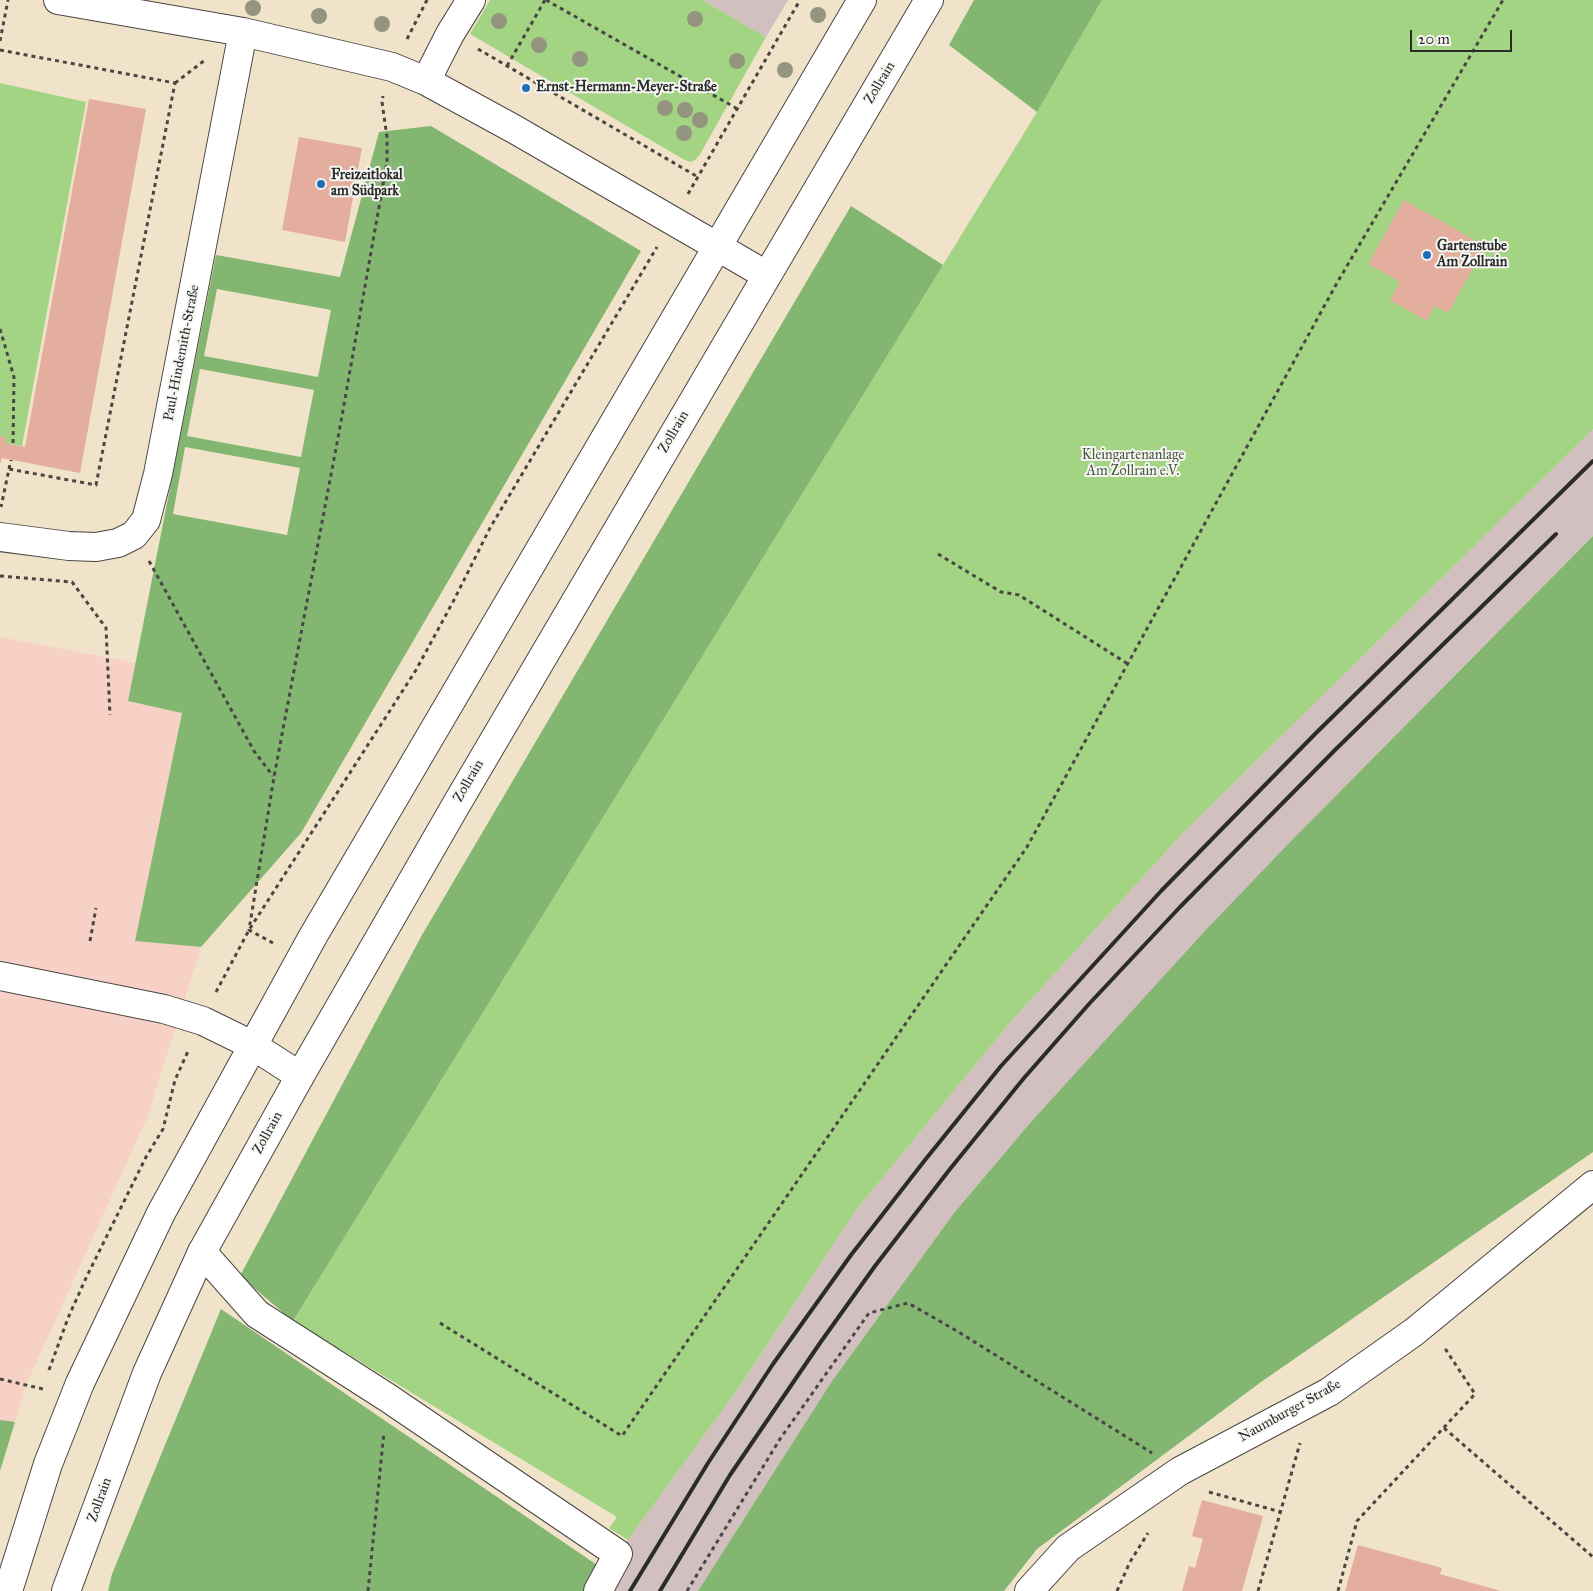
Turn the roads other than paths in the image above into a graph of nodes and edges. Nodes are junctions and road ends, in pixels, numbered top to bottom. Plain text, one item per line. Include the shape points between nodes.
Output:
1 (58, 0) edge
2 (471, 0) edge
3 (862, 0) edge
4 (929, 0) edge
5 (243, 32) junction
6 (426, 81) junction
7 (718, 247) junction
8 (766, 275) junction
9 (0, 537) edge
10 (0, 976) edge
11 (252, 1045) junction
12 (300, 1076) junction
13 (1593, 1185) edge
14 (202, 1252) junction
15 (8, 1591) edge
16 (66, 1591) edge
17 (598, 1591) edge
18 (1029, 1591) edge

1 - 5 main road
2 - 6 main road
3 - 7 main road
4 - 8 main road, Zollrain
5 - 6 main road via 392,67
5 - 9 main road, Paul-Hindemith-Straße via 158,474 146,520 134,535 118,543 96,547
6 - 7 main road via 514,128
7 - 8 main road
7 - 11 main road
8 - 12 main road, Zollrain
10 - 11 main road via 164,1008 202,1021
11 - 12 main road
11 - 15 main road via 161,1213 80,1383 48,1464
12 - 14 main road, Zollrain
13 - 18 main road, Naumburger Straße via 1414,1332 1329,1392 1180,1471 1068,1548
14 - 16 main road, Zollrain via 147,1373
14 - 17 main road via 257,1314 388,1398 618,1554

